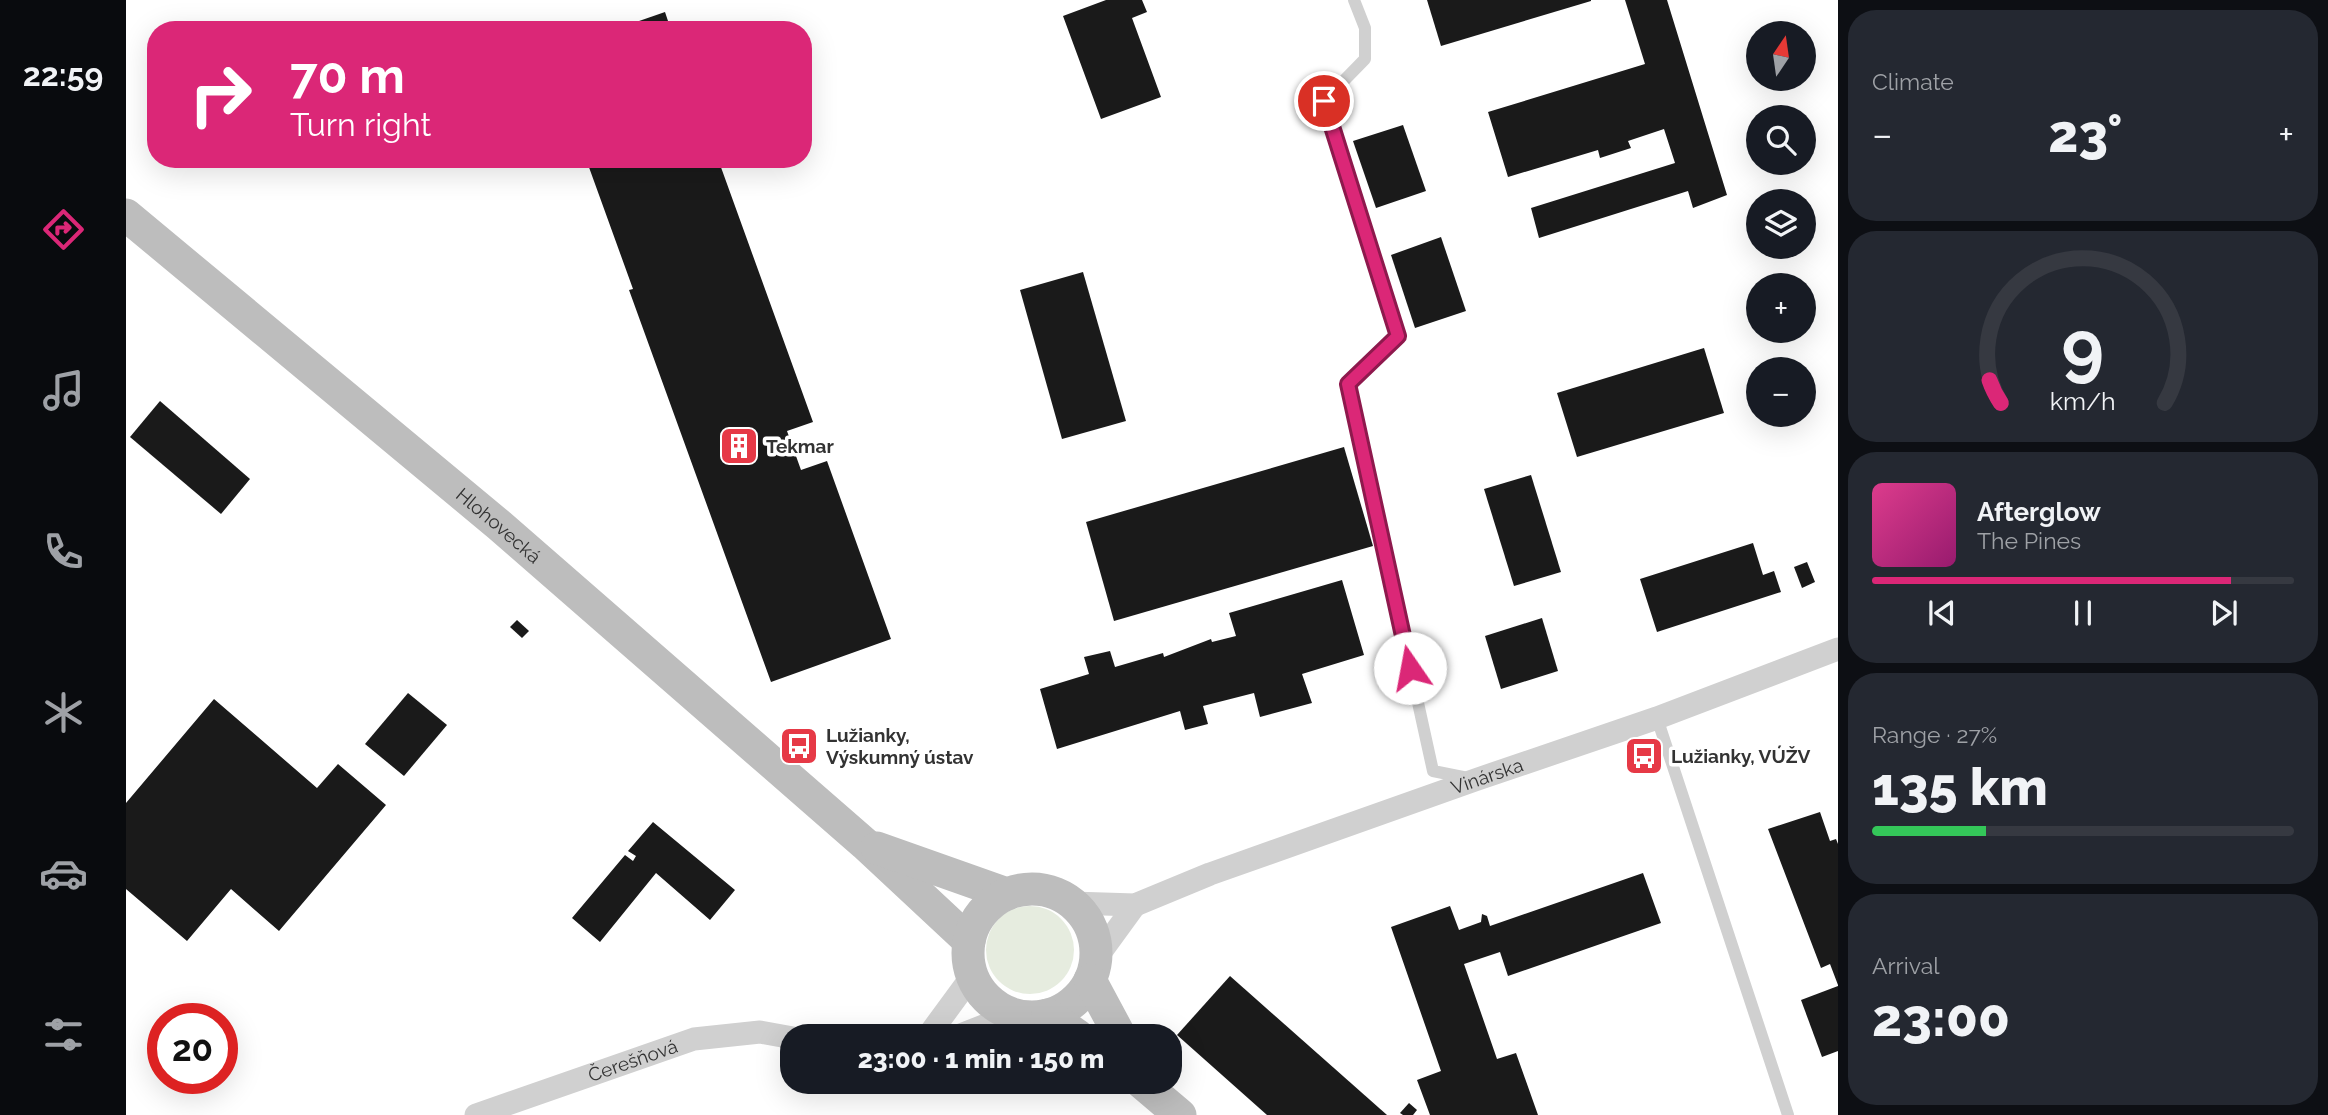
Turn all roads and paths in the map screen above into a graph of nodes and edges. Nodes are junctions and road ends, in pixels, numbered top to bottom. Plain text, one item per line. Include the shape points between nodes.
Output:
1 (1354, 0) edge
2 (126, 215) edge
3 (1838, 649) edge
4 (1657, 719) junction
5 (1475, 780) junction
6 (865, 844) junction
7 (1007, 894) junction
8 (1072, 904) junction
9 (1135, 905) junction
10 (969, 941) junction
11 (1093, 970) junction
12 (972, 976) junction
13 (1014, 1014) junction
14 (1048, 1014) junction
15 (937, 1024) edge
16 (989, 1024) edge
17 (1062, 1024) edge
18 (1115, 1024) edge
19 (780, 1036) edge
20 (1157, 1094) edge
21 (477, 1115) edge
22 (1180, 1115) edge
23 (1788, 1115) edge

1 - 5 lane via 1365,28 1365,59 1324,101 1398,336 1348,384 1433,771
2 - 6 main road, Hlohovecká via 499,525
3 - 4 street, Vinárska
4 - 5 street, Vinárska
4 - 23 lane
5 - 9 street, Vinárska
6 - 7 main road, Hlohovecká
6 - 10 main road, Hlohovecká
7 - 8 main road via 1048,891
7 - 10 main road via 986,908
8 - 9 street, Vinárska
8 - 11 main road via 1091,929
9 - 11 street
10 - 12 main road
11 - 14 main road via 1073,1002
11 - 18 main road
12 - 13 main road via 989,1000
12 - 15 street
13 - 14 main road
13 - 16 street
14 - 17 main road
19 - 21 street, Čerešňová via 761,1032 694,1039
20 - 22 main road

